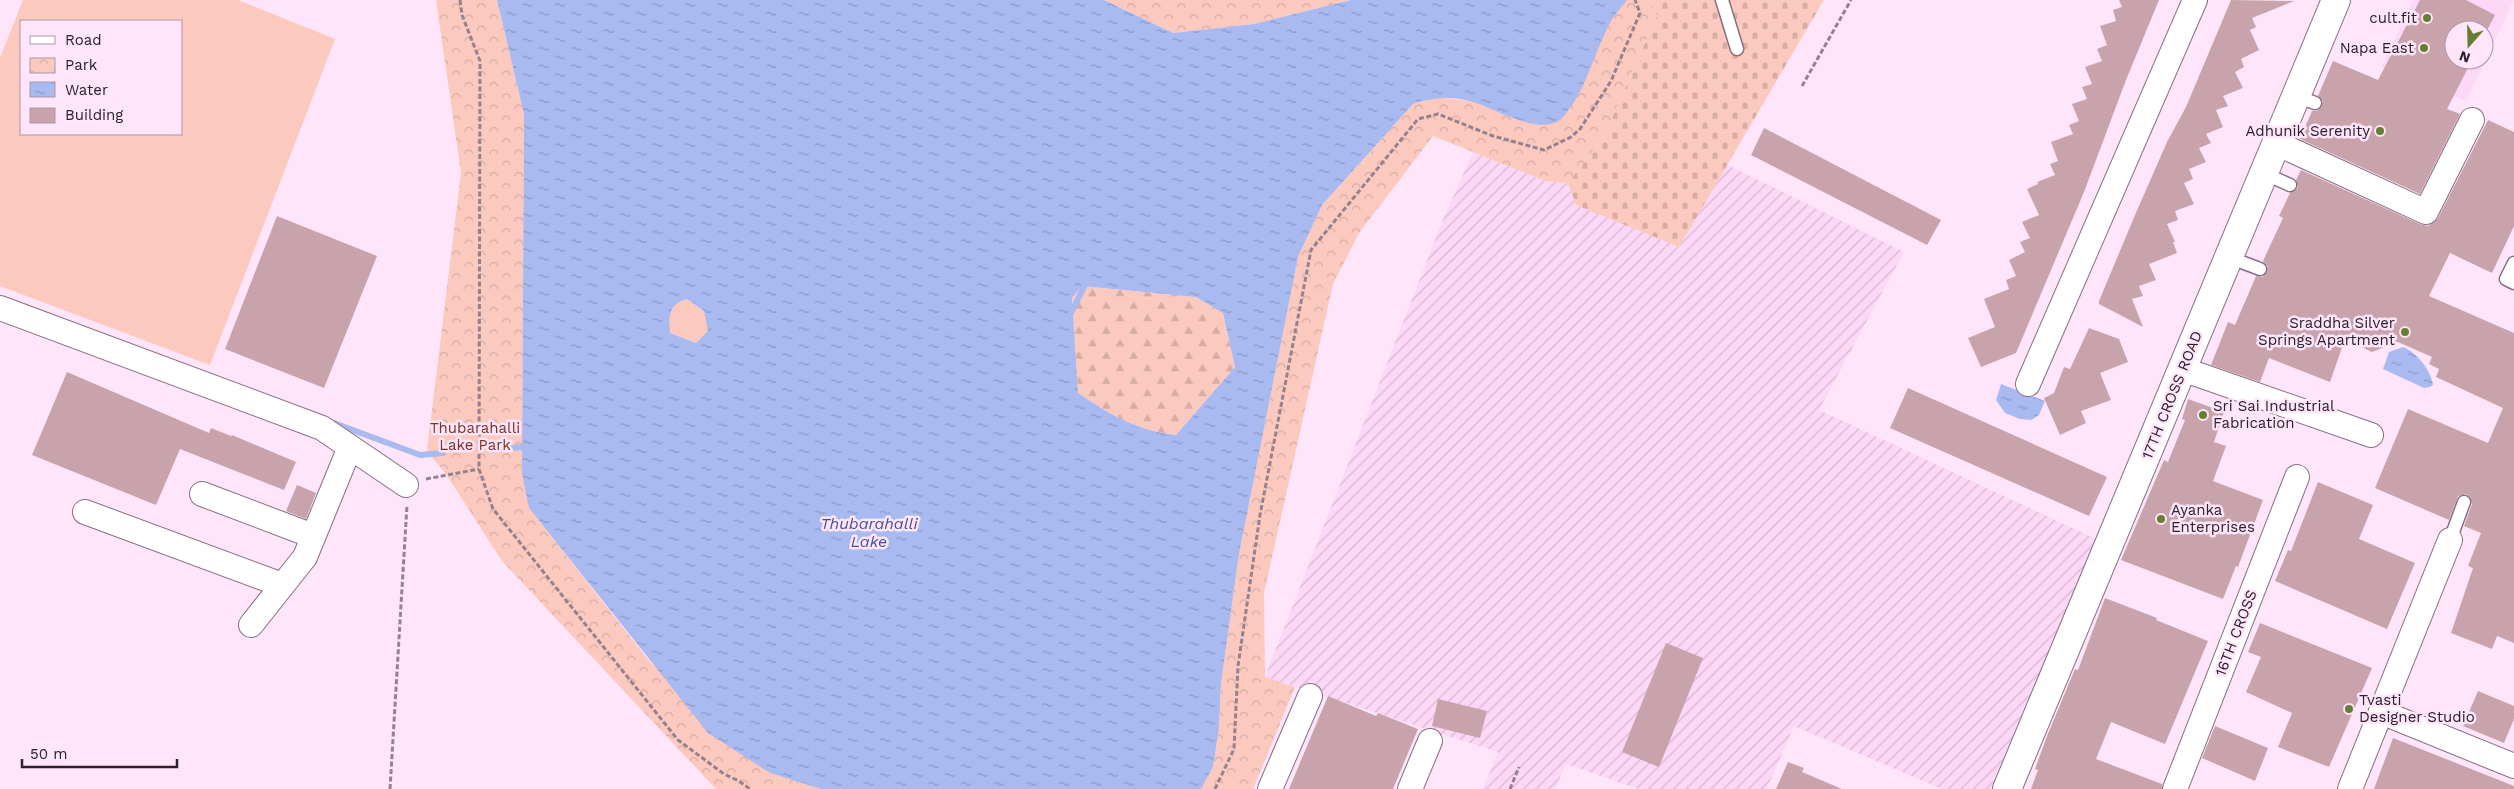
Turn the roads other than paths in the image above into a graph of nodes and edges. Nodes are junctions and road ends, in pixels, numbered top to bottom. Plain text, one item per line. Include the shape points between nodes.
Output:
1 (1722, 0) edge
2 (2195, 0) edge
3 (2336, 0) edge
4 (1737, 49) dead end
5 (2472, 120) dead end
6 (2276, 144) junction
7 (2263, 173) junction
8 (2290, 185) dead end
9 (2228, 257) junction
10 (2514, 263) edge
11 (2260, 269) dead end
12 (2514, 283) edge
13 (0, 308) edge
14 (2182, 369) junction
15 (2028, 384) dead end
16 (2371, 435) dead end
17 (350, 447) junction
18 (2296, 477) dead end
19 (406, 485) road end
20 (202, 494) dead end
21 (2464, 502) dead end
22 (85, 512) dead end
23 (313, 536) junction
24 (2450, 540) joint
25 (282, 585) junction
26 (251, 625) dead end
27 (1310, 696) dead end
28 (2381, 712) junction
29 (1430, 741) dead end
30 (2514, 766) edge
31 (1270, 789) edge
32 (1410, 789) edge
33 (2007, 789) edge
34 (2175, 789) edge
35 (2350, 789) edge

1 - 4 lane
2 - 15 street
3 - 6 street, 17TH CROSS ROAD via 2306,99
5 - 6 street via 2426,212
6 - 7 street, 17TH CROSS ROAD
7 - 8 lane
7 - 9 street, 17TH CROSS ROAD
9 - 11 lane
9 - 14 street, 17TH CROSS ROAD
10 - 12 lane via 2506,279
13 - 17 street via 322,428
14 - 16 street
14 - 33 street, 17TH CROSS ROAD
17 - 19 street
17 - 23 street
18 - 34 street, 16TH CROSS
20 - 23 street
21 - 24 lane
22 - 25 street
23 - 25 street via 305,556
24 - 28 street
25 - 26 street
27 - 31 street
28 - 30 street
28 - 35 street
29 - 32 street

